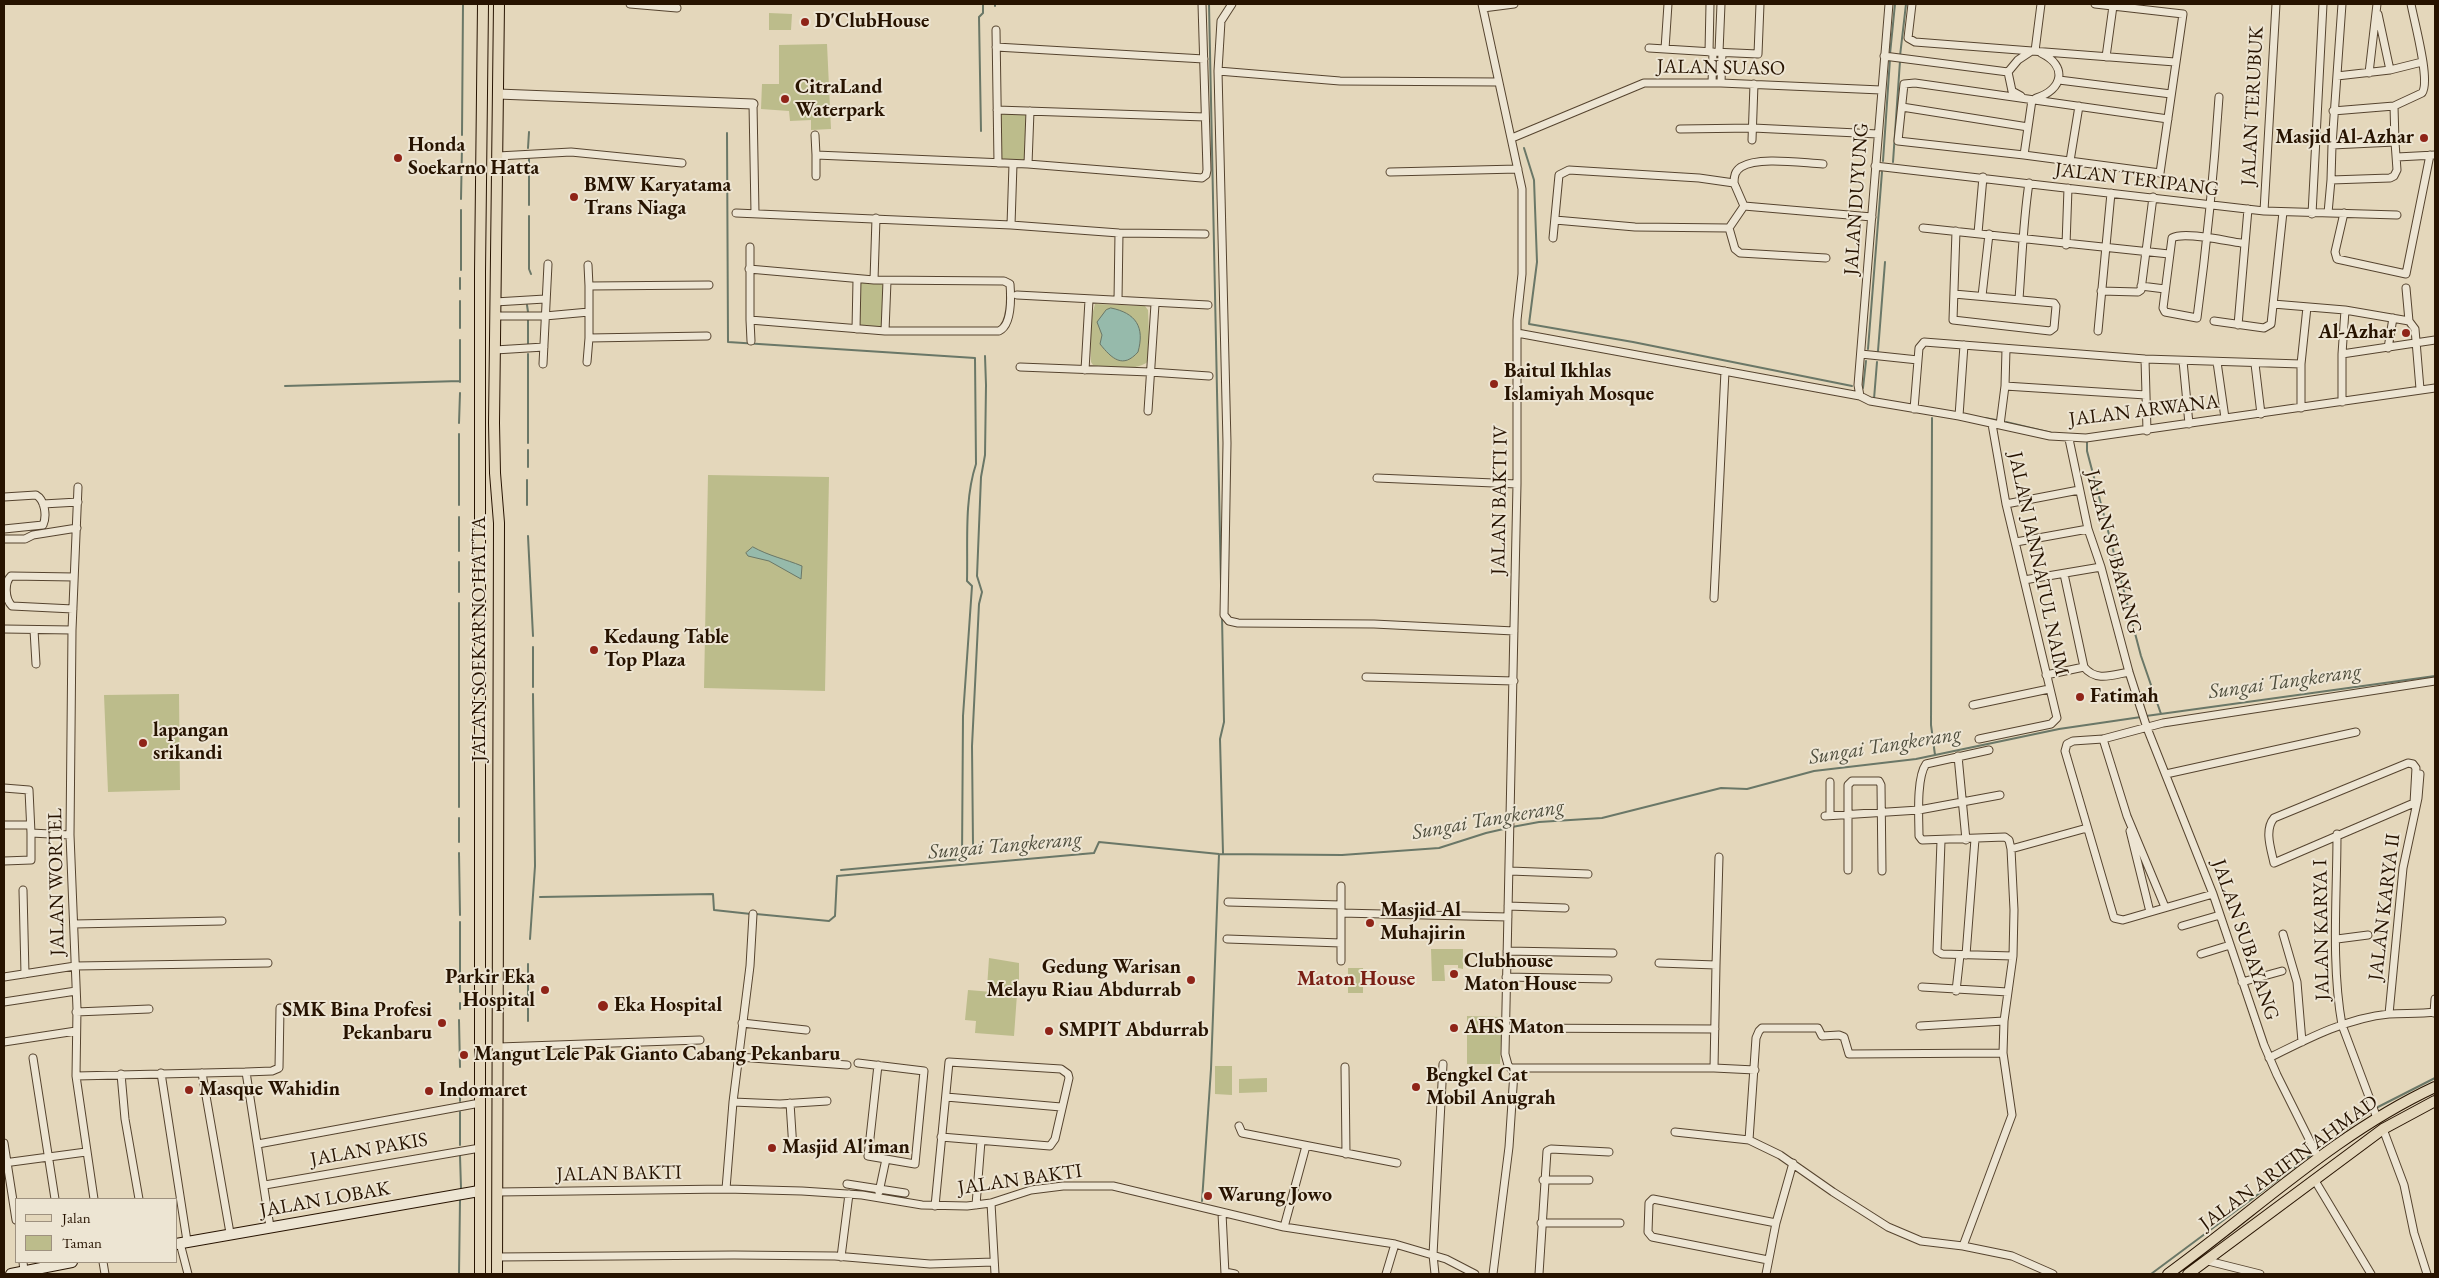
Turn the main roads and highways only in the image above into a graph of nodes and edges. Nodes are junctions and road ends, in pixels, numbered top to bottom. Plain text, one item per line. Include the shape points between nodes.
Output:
1 (483, 4) edge
2 (499, 4) edge
3 (480, 804) junction
4 (497, 804) junction
5 (2435, 1087) edge
6 (2435, 1101) edge
7 (480, 1191) junction
8 (181, 1243) edge
9 (56, 1263) edge
10 (2180, 1265) junction
11 (24, 1266) edge
12 (11, 1274) edge
13 (480, 1274) edge
14 (497, 1274) edge
15 (2168, 1274) edge
16 (2187, 1274) edge

1 - 3 main road, JALAN SOEKARNO HATTA
2 - 4 main road, JALAN SOEKARNO HATTA via 495,302 495,473 500,523
3 - 4 main road
3 - 7 main road, JALAN SOEKARNO HATTA
4 - 14 main road, JALAN SOEKARNO HATTA
5 - 10 main road, JALAN ARIFIN AHMAD via 2377,1118
6 - 16 main road, JALAN ARIFIN AHMAD via 2383,1129
7 - 8 main road, JALAN LOBAK
7 - 13 main road, JALAN SOEKARNO HATTA
9 - 11 main road
10 - 15 main road, JALAN ARIFIN AHMAD
10 - 16 main road
11 - 12 main road

